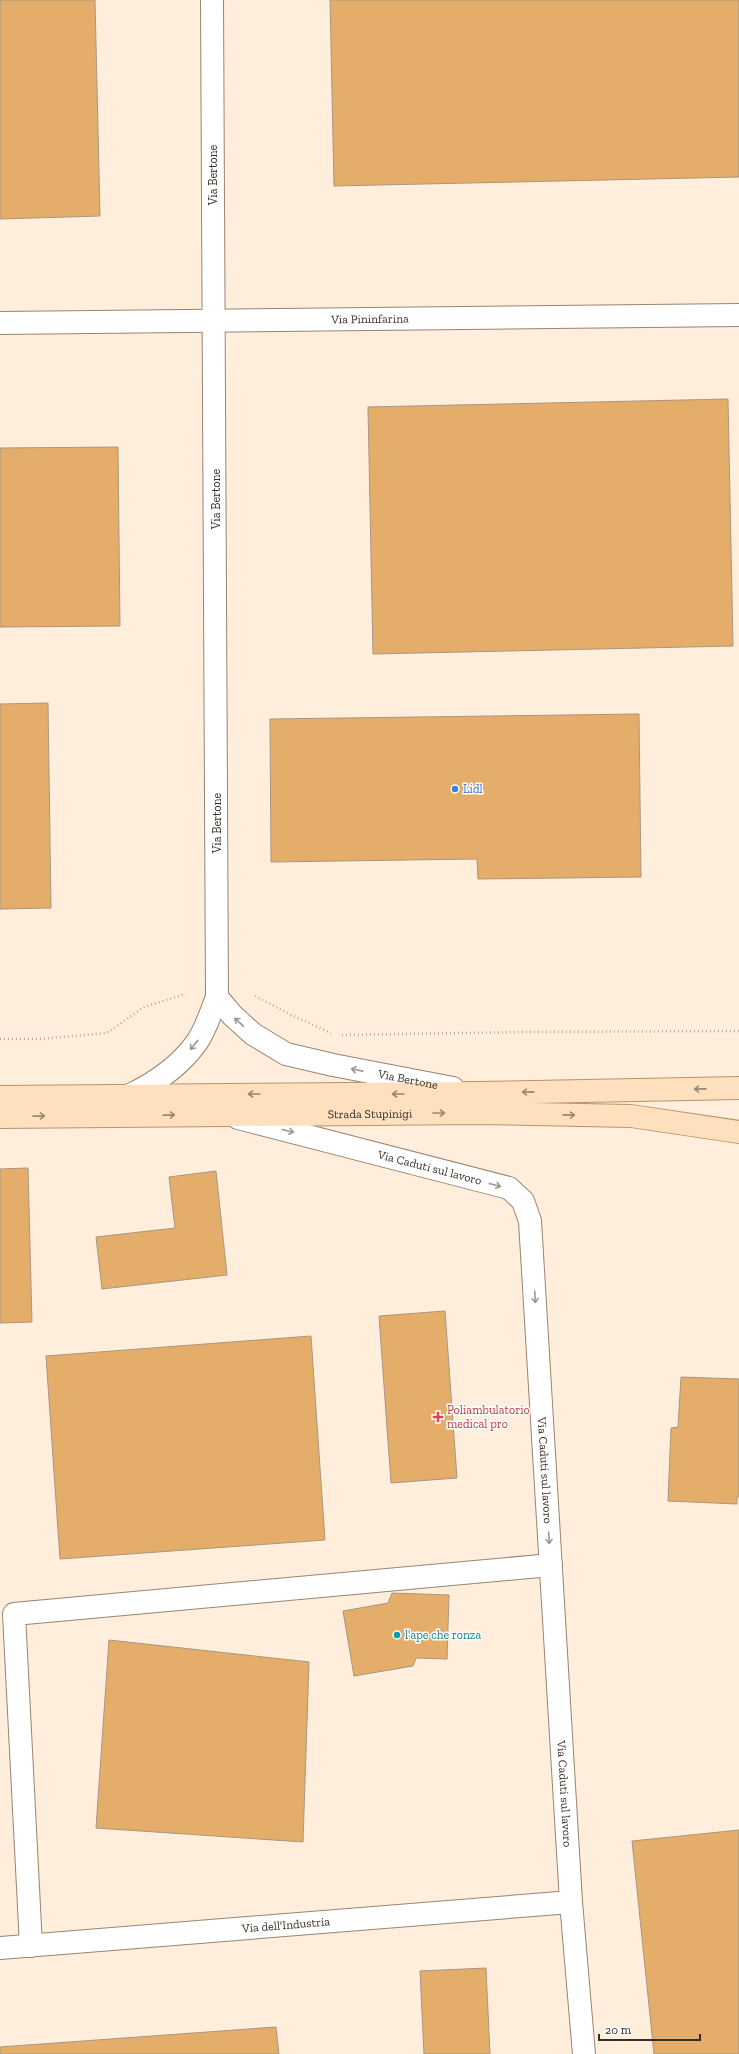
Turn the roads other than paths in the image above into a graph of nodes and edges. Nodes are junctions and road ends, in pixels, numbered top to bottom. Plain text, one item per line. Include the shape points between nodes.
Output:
1 (212, 0) edge
2 (739, 315) edge
3 (215, 321) junction
4 (0, 323) edge
5 (217, 997) junction
6 (739, 1088) edge
7 (478, 1093) junction
8 (130, 1096) junction
9 (0, 1097) edge
10 (223, 1115) junction
11 (0, 1117) edge
12 (739, 1132) edge
13 (551, 1565) junction
14 (571, 1902) junction
15 (31, 1946) junction
16 (0, 1948) edge
17 (584, 2054) edge

1 - 3 street, Via Bertone
2 - 3 street, Via Pininfarina
3 - 4 street, Via Pininfarina
3 - 5 street, Via Bertone
7 -> 5 street, Via Bertone via 286,1054 253,1034
5 -> 8 street, Via Bertone via 197,1042 168,1073
6 -> 7 main road, Strada Stupinigi
7 -> 8 main road, Strada Stupinigi
8 - 9 main road, Strada Stupinigi
11 -> 10 main road, Strada Stupinigi
10 -> 12 main road, Strada Stupinigi via 480,1113 631,1116
10 -> 13 street, Via Caduti sul lavoro via 509,1188 523,1201 530,1221
13 - 14 street, Via Caduti sul lavoro
13 - 15 street via 14,1614
14 - 15 street, Via dell'Industria
14 - 17 street, Via Caduti sul lavoro
15 - 16 street, Via dell'Industria

